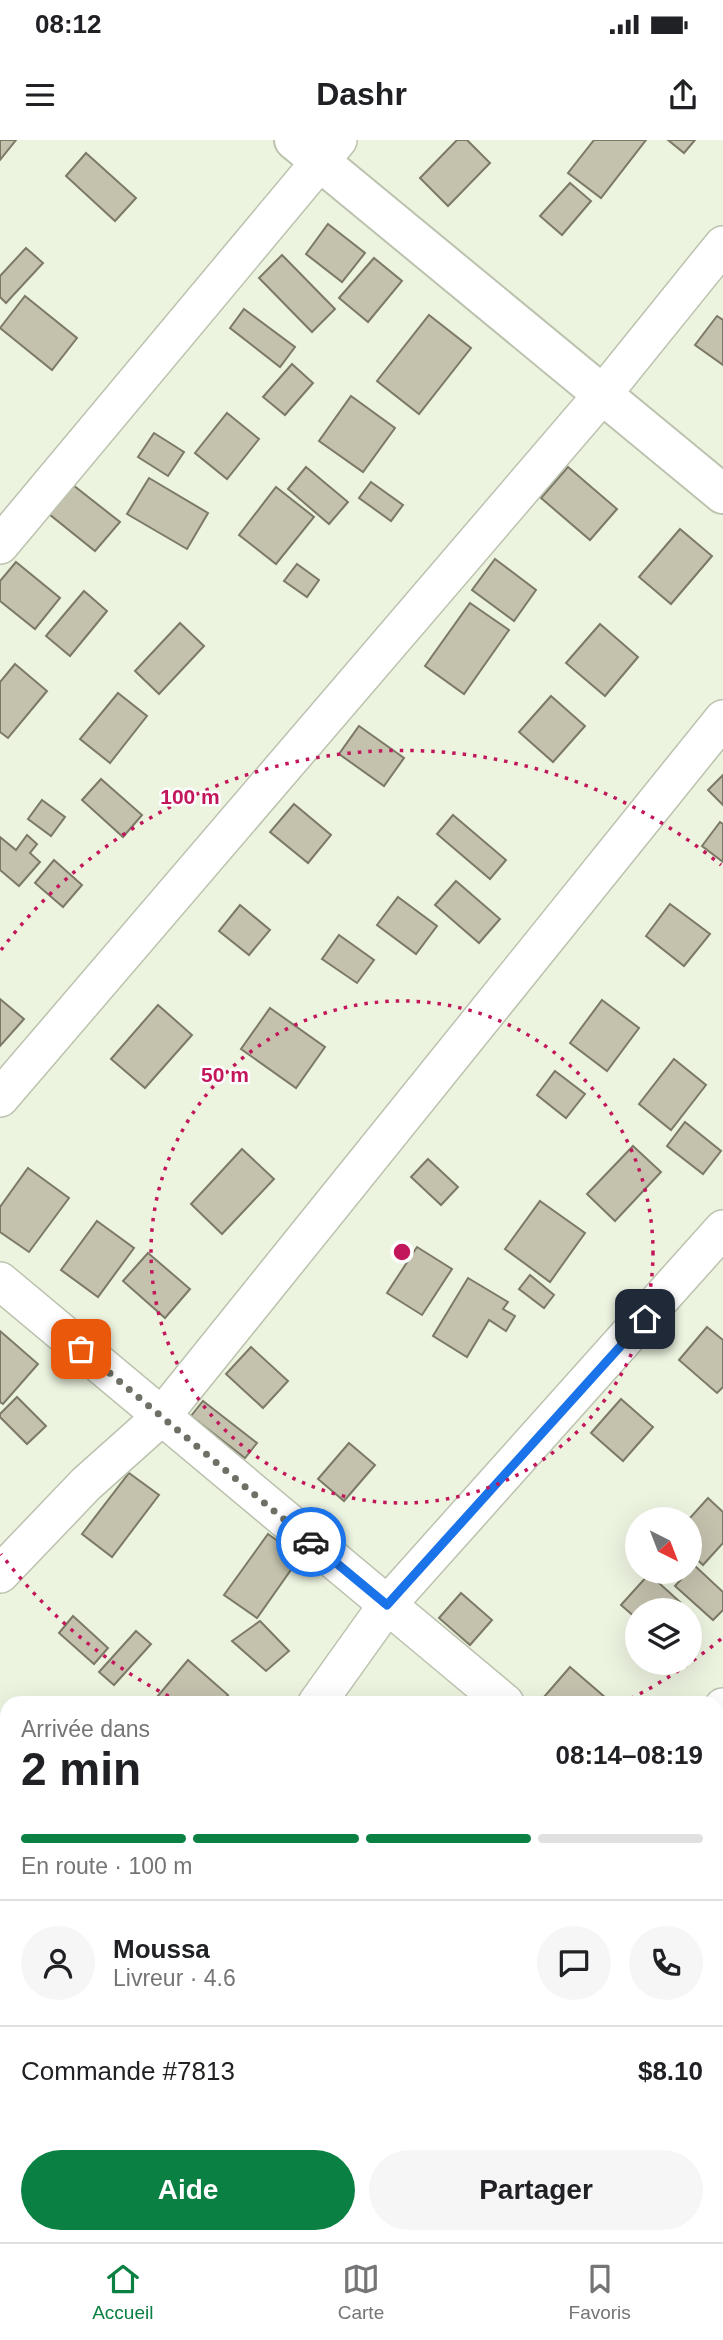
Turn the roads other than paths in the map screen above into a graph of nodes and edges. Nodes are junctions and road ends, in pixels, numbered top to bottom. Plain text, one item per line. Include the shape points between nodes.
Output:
1 (317, 147) edge
2 (723, 245) edge
3 (602, 395) junction
4 (723, 494) edge
5 (0, 545) edge
6 (723, 719) edge
7 (0, 1098) edge
8 (723, 1229) edge
9 (0, 1281) edge
10 (161, 1417) junction
11 (0, 1574) edge
12 (387, 1605) junction
13 (322, 1696) edge
14 (497, 1696) edge

1 - 3 street
1 - 5 street
2 - 3 street
3 - 4 street
3 - 7 street
6 - 10 street
8 - 12 street
9 - 10 street
10 - 11 street via 86,1484
10 - 12 street
12 - 13 street
12 - 14 street

